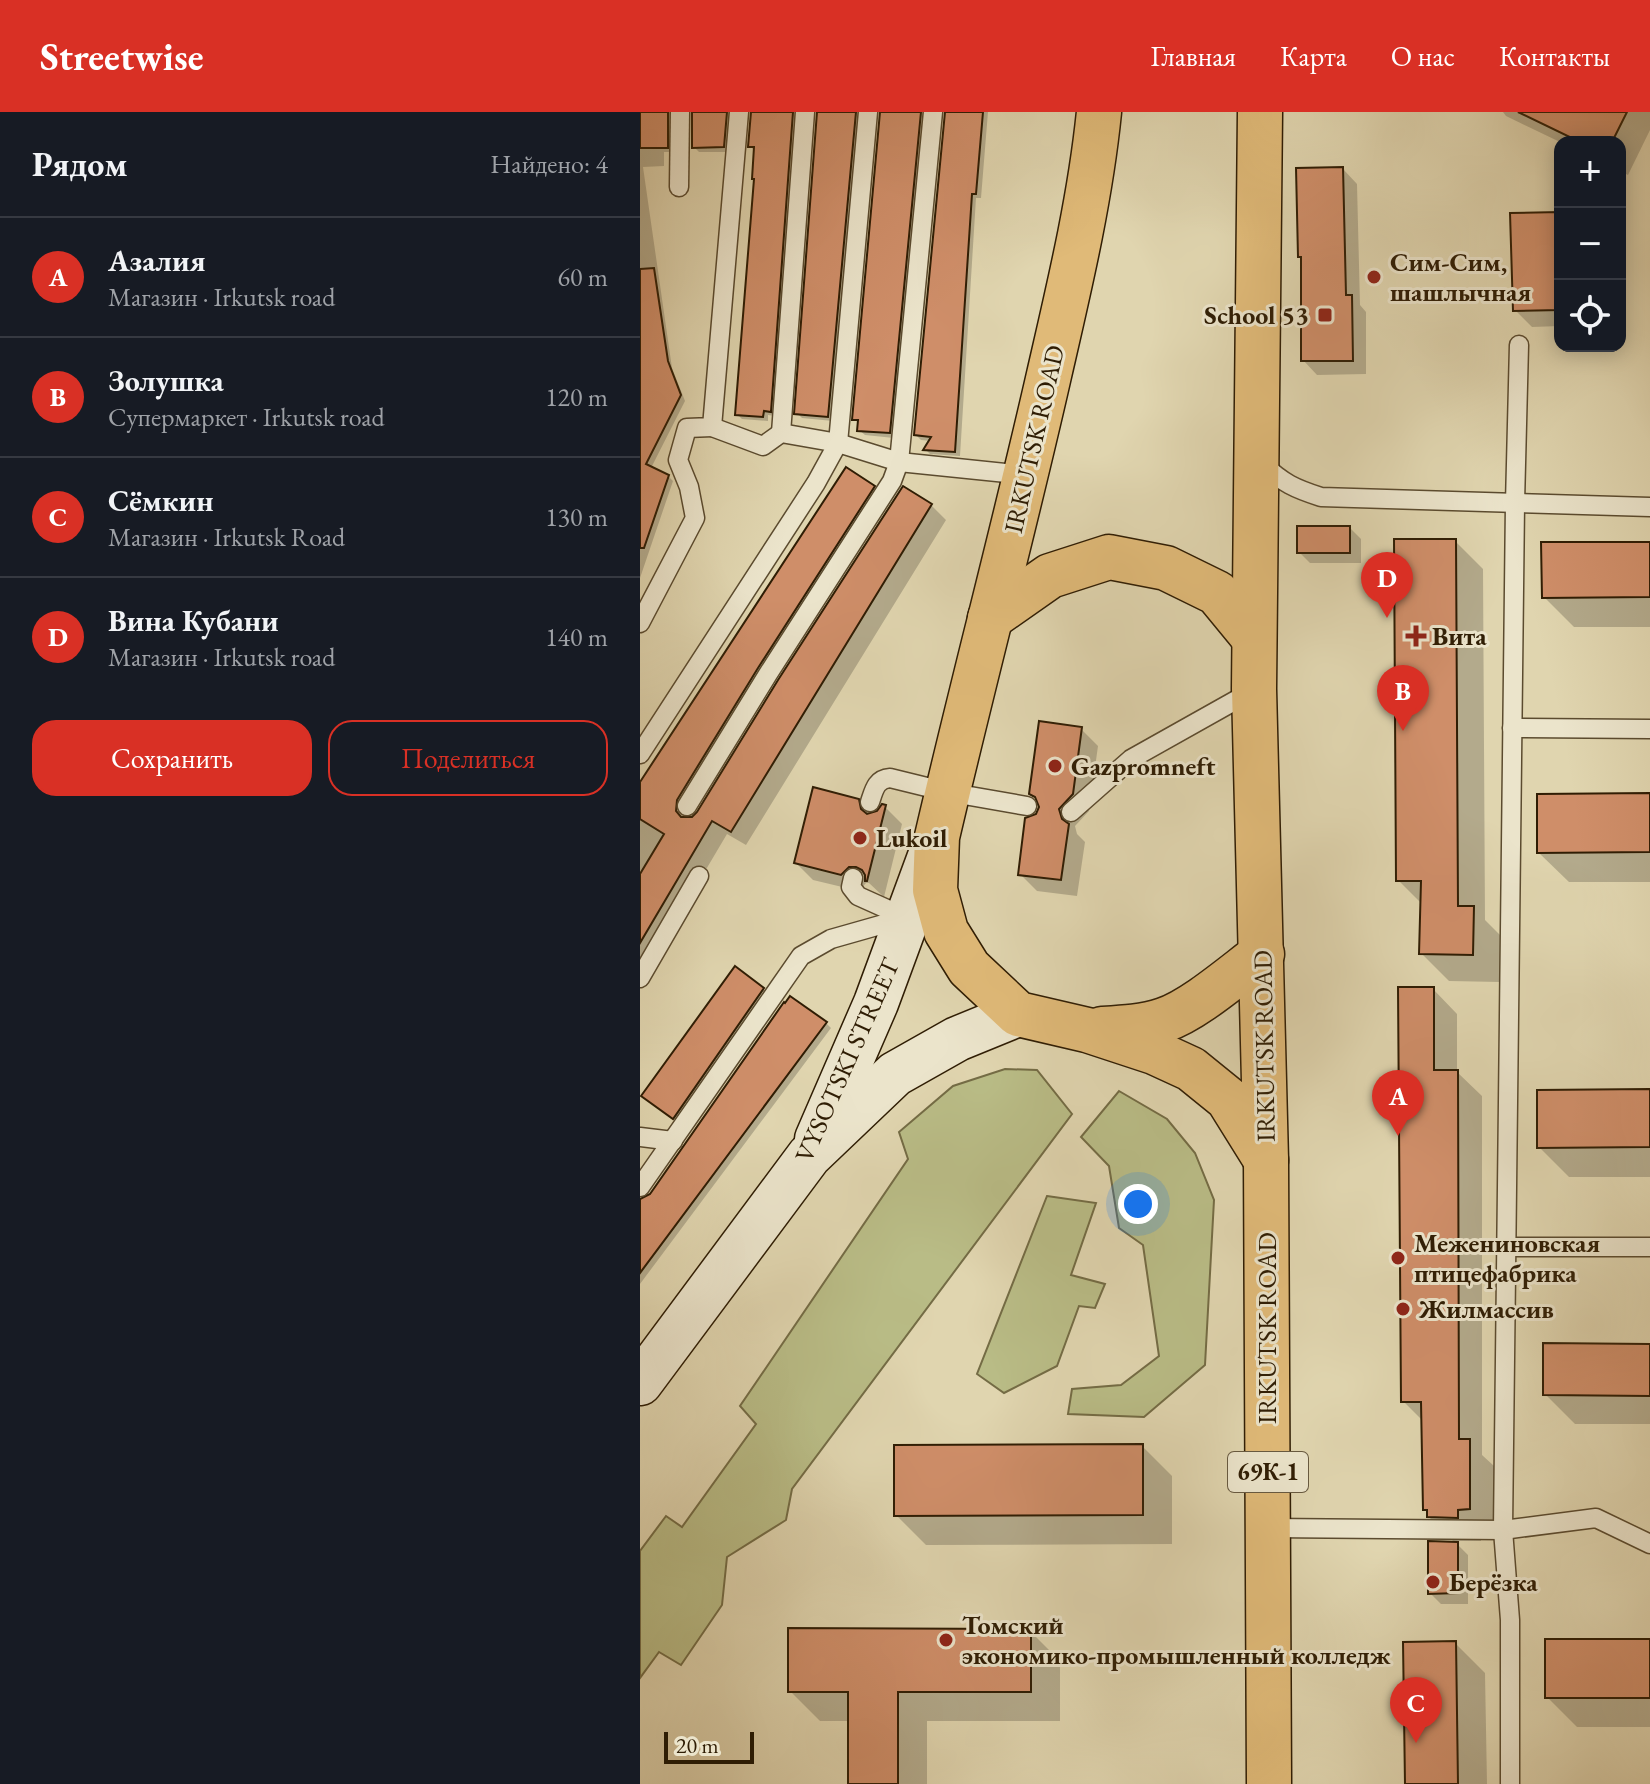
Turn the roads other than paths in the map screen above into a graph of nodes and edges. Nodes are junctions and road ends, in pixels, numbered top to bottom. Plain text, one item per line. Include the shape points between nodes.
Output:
1 (680, 112) edge
2 (739, 112) edge
3 (805, 112) edge
4 (868, 112) edge
5 (933, 112) edge
6 (1099, 112) edge
7 (1260, 112) edge
8 (679, 187) dead end
9 (1519, 345) dead end
10 (712, 427) junction
11 (781, 433) junction
12 (838, 443) junction
13 (1256, 457) junction
14 (899, 462) junction
15 (1026, 475) junction
16 (1515, 503) junction
17 (1650, 507) edge
18 (990, 618) junction
19 (640, 623) edge
20 (1254, 638) junction
21 (1254, 689) junction
22 (1512, 728) junction
23 (1650, 729) edge
24 (640, 754) edge
25 (947, 792) junction
26 (870, 802) dead end
27 (687, 806) dead end
28 (1027, 806) dead end
29 (1071, 812) dead end
30 (937, 837) junction
31 (699, 876) dead end
32 (853, 878) dead end
33 (907, 918) junction
34 (1262, 954) junction
35 (640, 978) edge
36 (1018, 1014) junction
37 (1087, 1030) junction
38 (640, 1137) edge
39 (673, 1141) junction
40 (809, 1156) junction
41 (1266, 1160) junction
42 (640, 1187) edge
43 (1506, 1247) junction
44 (1650, 1247) edge
45 (640, 1383) edge
46 (1268, 1528) junction
47 (1503, 1530) junction
48 (1650, 1544) edge
49 (1269, 1784) edge
50 (1510, 1784) edge

1 - 8 lane
2 - 10 lane
3 - 11 lane
4 - 12 lane
5 - 14 lane
6 - 15 main road, IRKUTSK ROAD via 1078,250
7 - 13 main road, IRKUTSK ROAD
9 - 16 lane
10 - 11 lane via 763,446
10 - 19 lane via 687,428 678,460 695,518
11 - 12 lane
12 - 14 lane
12 - 24 lane
13 - 16 lane via 1278,479 1321,497
13 - 20 main road, IRKUTSK ROAD
14 - 15 lane
14 - 27 lane via 892,481
15 - 18 main road, IRKUTSK ROAD
16 - 17 lane
16 - 22 lane
18 - 20 main road via 1050,576 1109,557 1166,568 1217,593
18 - 25 main road, IRKUTSK ROAD
20 - 21 main road, IRKUTSK ROAD
21 - 29 lane via 1131,759
21 - 34 main road, IRKUTSK ROAD
22 - 23 lane
22 - 43 lane
25 - 26 lane via 890,778 877,782
25 - 28 lane
25 - 30 main road, IRKUTSK ROAD
30 - 33 main road, VYSOTSKI STREET
30 - 36 main road, IRKUTSK ROAD via 935,890 946,931 969,968
31 - 35 lane
32 - 33 lane via 851,887 858,896
33 - 39 lane via 831,939 801,956
33 - 40 main road, VYSOTSKI STREET
34 - 37 main road via 1165,1020
34 - 41 main road, IRKUTSK ROAD
36 - 37 main road, IRKUTSK ROAD
36 - 40 main road via 957,1039 895,1074
37 - 41 main road, IRKUTSK ROAD via 1191,1069 1228,1099
38 - 39 lane
39 - 42 lane
40 - 45 main road, VYSOTSKI STREET
41 - 46 main road, IRKUTSK ROAD / 69К-1
43 - 44 lane
43 - 47 lane
46 - 47 lane
46 - 49 main road, IRKUTSK ROAD / 69К-1
47 - 48 lane via 1596,1518
47 - 50 lane via 1510,1620

